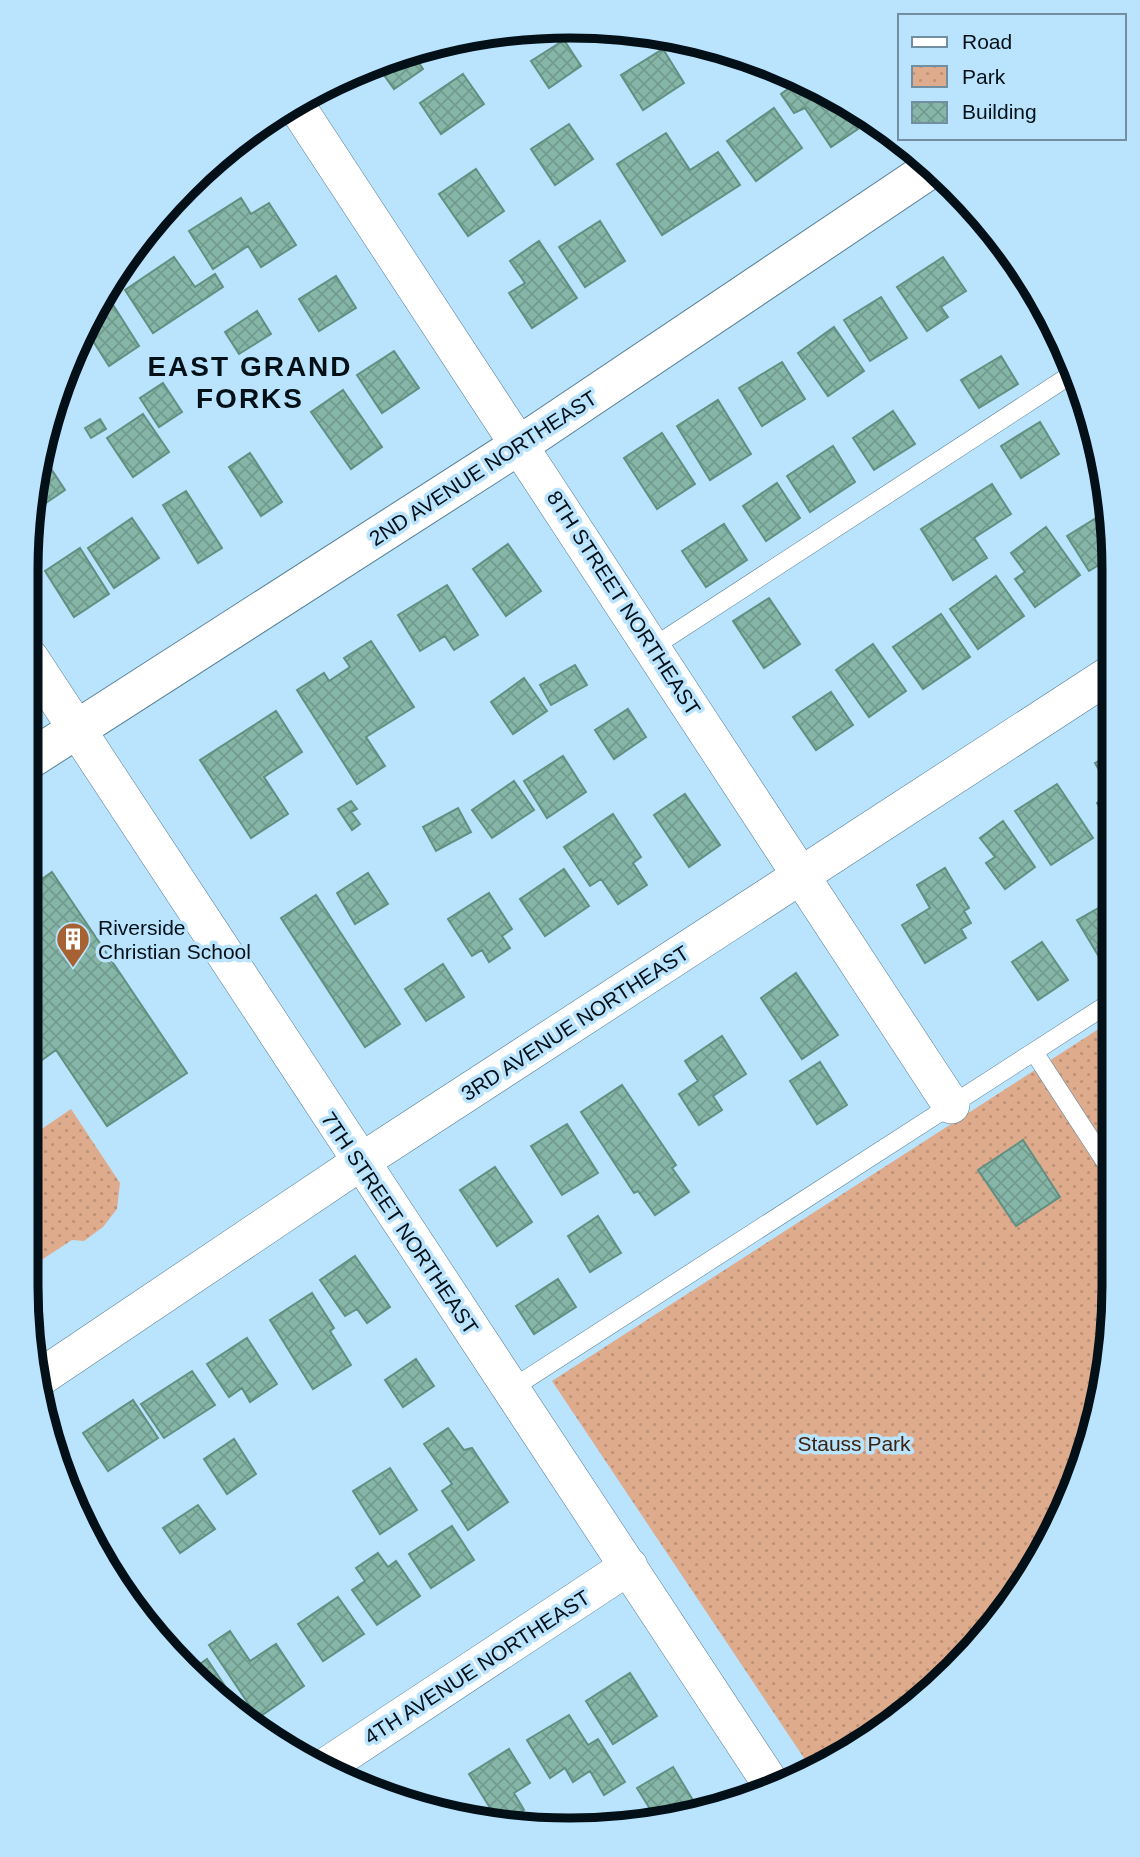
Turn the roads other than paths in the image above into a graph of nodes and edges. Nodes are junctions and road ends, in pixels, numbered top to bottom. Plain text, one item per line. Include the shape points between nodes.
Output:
1 (301, 112) edge
2 (924, 174) edge
3 (1065, 378) edge
4 (521, 444) junction
5 (653, 648) junction
6 (38, 671) edge
7 (1102, 680) edge
8 (76, 730) junction
9 (38, 754) edge
10 (802, 876) junction
11 (1102, 1008) edge
12 (1034, 1052) junction
13 (951, 1105) junction
14 (1102, 1157) edge
15 (359, 1163) junction
16 (46, 1374) edge
17 (511, 1389) junction
18 (629, 1566) junction
19 (332, 1762) edge
20 (768, 1780) edge

1 - 4 street, 8TH STREET NORTHEAST
2 - 4 street, 2ND AVENUE NORTHEAST
3 - 5 lane
4 - 5 street, 8TH STREET NORTHEAST
4 - 8 street, 2ND AVENUE NORTHEAST
5 - 10 street, 8TH STREET NORTHEAST
6 - 8 street, 7TH STREET NORTHEAST
7 - 10 street, 3RD AVENUE NORTHEAST
8 - 9 street, 2ND AVENUE NORTHEAST
8 - 15 street, 7TH STREET NORTHEAST
10 - 13 street, 8TH STREET NORTHEAST
10 - 15 street, 3RD AVENUE NORTHEAST
11 - 12 lane
12 - 13 lane
12 - 14 lane
13 - 17 lane
15 - 16 street, 3RD AVENUE NORTHEAST
15 - 17 street, 7TH STREET NORTHEAST
17 - 18 street, 7TH STREET NORTHEAST
18 - 19 street, 4TH AVENUE NORTHEAST
18 - 20 street, 7TH STREET NORTHEAST

